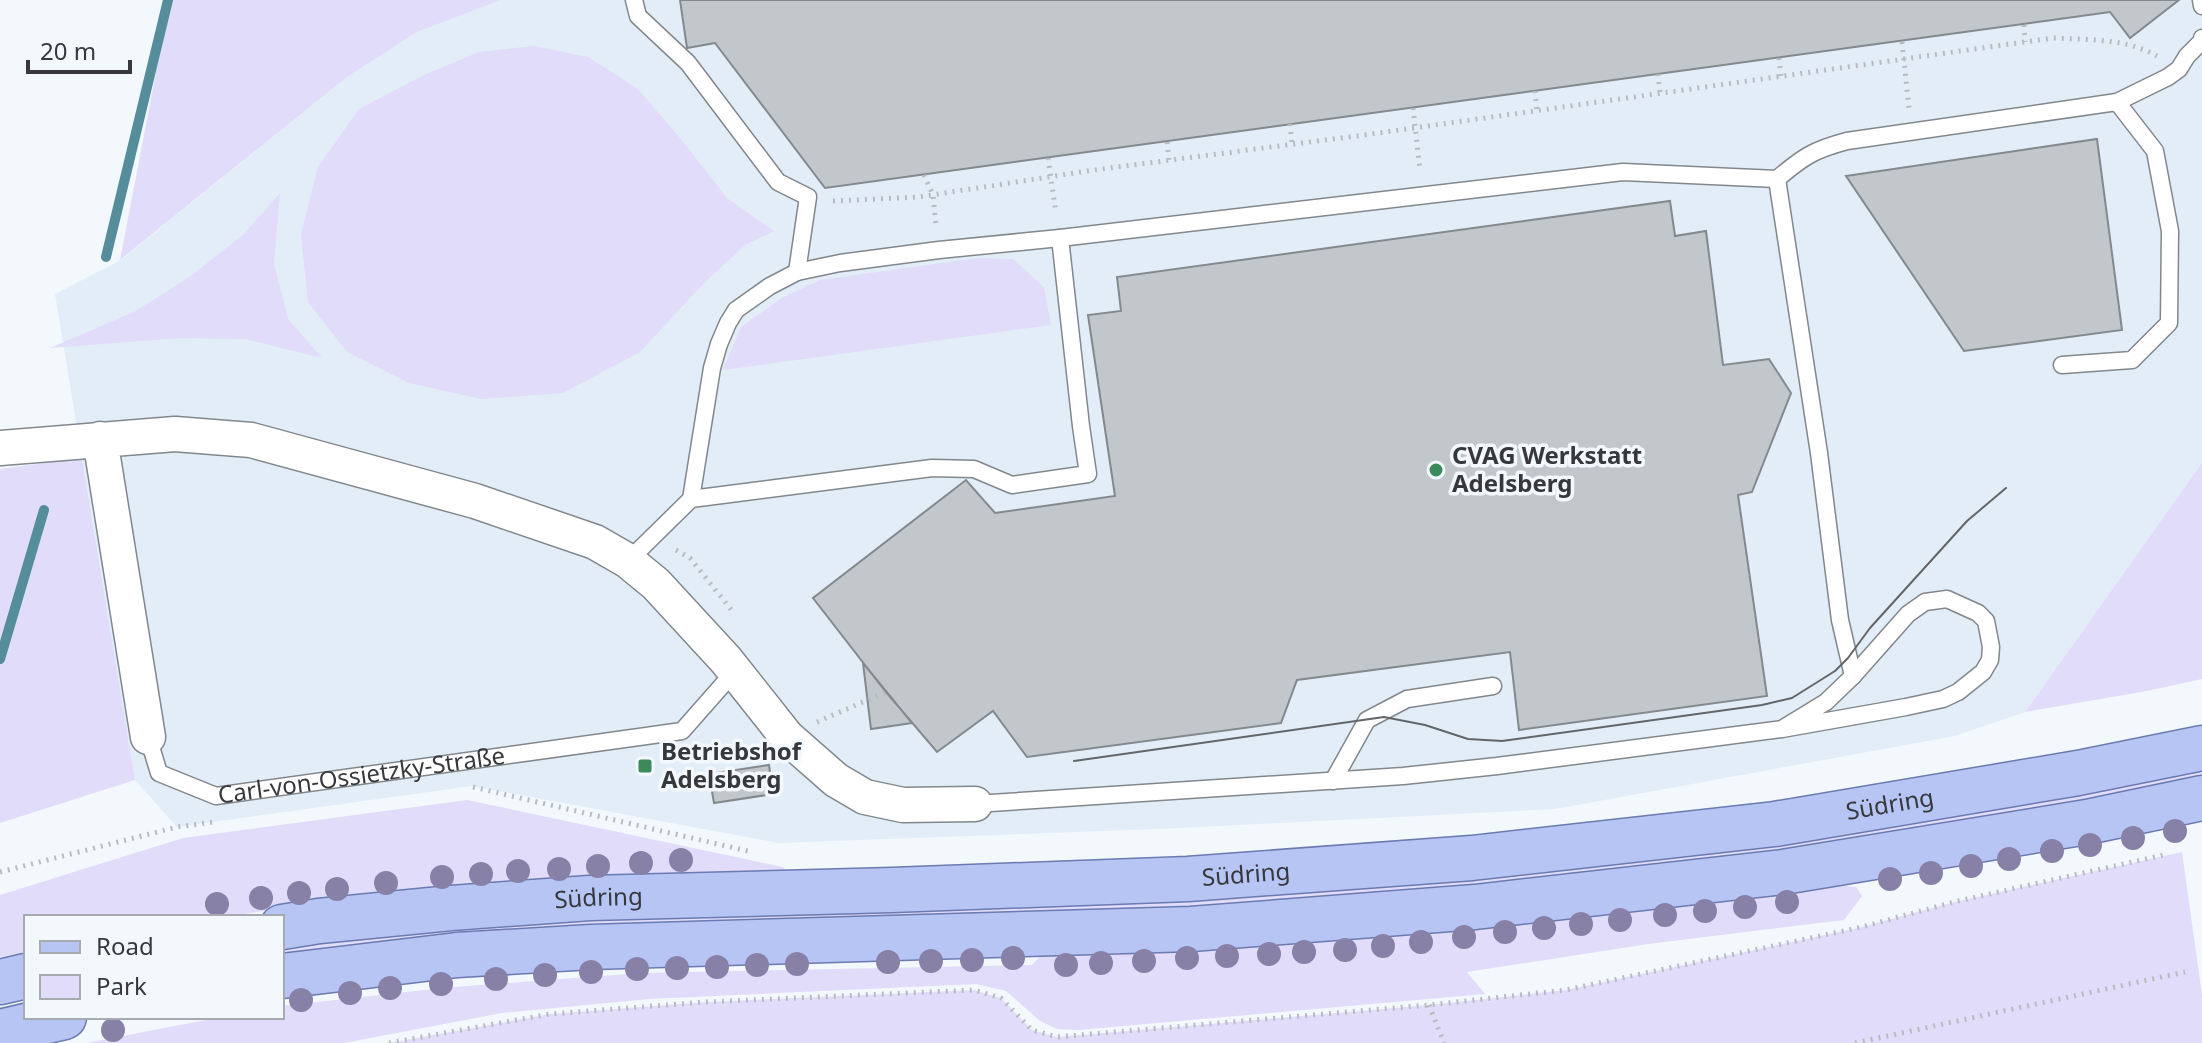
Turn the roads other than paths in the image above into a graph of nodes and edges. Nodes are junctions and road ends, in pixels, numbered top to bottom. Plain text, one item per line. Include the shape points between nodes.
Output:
1 (634, 0) edge
2 (2201, 0) edge
3 (2202, 6) edge
4 (2202, 38) edge
5 (2117, 102) junction
6 (1777, 179) junction
7 (1060, 238) junction
8 (797, 272) junction
9 (2062, 365) dead end
10 (100, 439) junction
11 (0, 448) edge
12 (691, 499) junction
13 (628, 561) junction
14 (734, 672) junction
15 (1853, 676) junction
16 (1493, 686) dead end
17 (1782, 729) junction
18 (148, 737) joint
19 (2202, 748) edge
20 (1333, 781) junction
21 (2202, 798) edge
22 (975, 804) joint
23 (284, 927) edge
24 (24, 976) edge
25 (284, 976) edge
26 (0, 982) edge
27 (55, 1019) edge
28 (0, 1032) edge

1 - 8 lane via 638,16 688,63 778,182 808,197
2 - 3 lane
4 - 5 lane via 2179,69
5 - 6 lane via 1847,141 1802,158
5 - 9 lane via 2155,151 2170,231 2169,323 2132,360
6 - 7 lane via 1623,172
6 - 15 lane via 1840,620
7 - 8 lane
7 - 12 lane via 1088,474 1012,485 974,469 932,468
8 - 12 lane via 736,310 728,323 712,368
10 - 11 street
10 - 13 street via 175,434 251,440 475,501 595,542
10 - 18 street, Carl-von-Ossietzky-Straße
12 - 13 lane
13 - 14 street via 656,584
14 - 18 lane, Carl-von-Ossietzky-Straße via 682,731 216,796 159,773
14 - 22 street via 787,737 836,780 865,797 903,805
15 - 17 lane via 1826,702
15 - 17 lane via 1925,602 1947,599 1986,621 1990,660 1958,692
16 - 20 lane via 1407,699 1367,720
17 - 20 lane
19 - 23 main road, Südring via 1775,824 1472,858 1188,879 590,898
20 - 22 lane
21 - 25 main road, Südring via 1783,872 1475,907 1191,929 591,947 457,955
24 - 26 main road
27 - 28 main road

